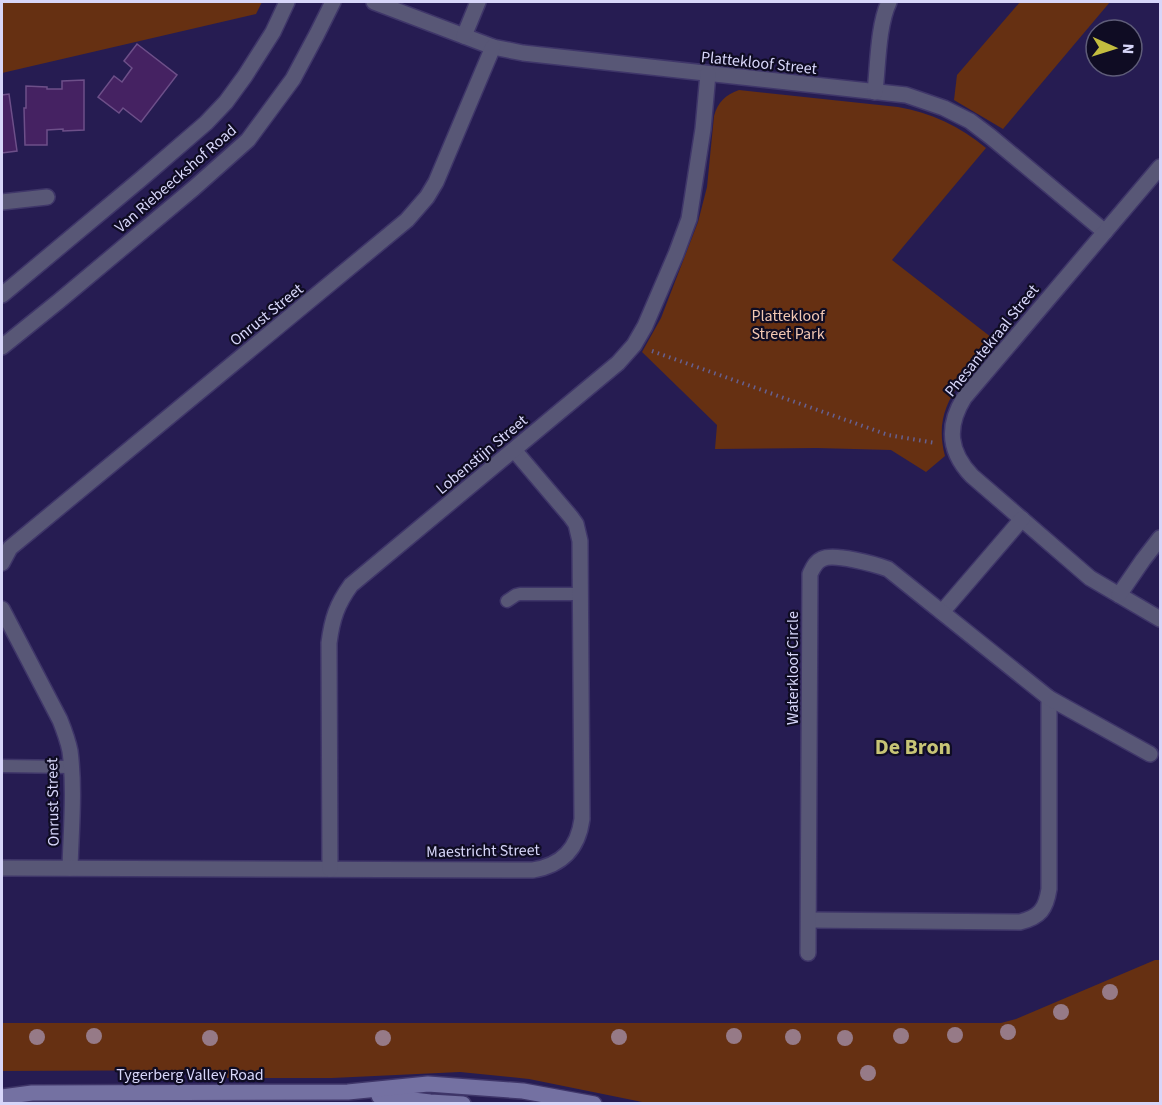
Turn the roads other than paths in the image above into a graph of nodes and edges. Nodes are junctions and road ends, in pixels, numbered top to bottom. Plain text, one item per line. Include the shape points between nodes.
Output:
1 (287, 2) edge
2 (333, 2) edge
3 (374, 2) edge
4 (478, 2) edge
5 (889, 2) edge
6 (464, 36) junction
7 (493, 47) junction
8 (708, 74) junction
9 (875, 92) junction
10 (1161, 167) edge
11 (47, 197) dead end
12 (2, 202) edge
13 (1105, 232) junction
14 (2, 295) edge
15 (2, 347) edge
16 (514, 450) junction
17 (1022, 519) junction
18 (1161, 538) edge
19 (2, 563) edge
20 (581, 594) junction
21 (1119, 595) junction
22 (507, 601) dead end
23 (2, 609) edge
24 (942, 612) junction
25 (1161, 619) edge
26 (1049, 698) junction
27 (1150, 754) dead end
28 (2, 766) edge
29 (71, 767) junction
30 (2, 868) edge
31 (70, 868) junction
32 (330, 869) junction
33 (809, 920) junction
34 (808, 953) dead end
35 (2, 1086) edge
36 (348, 1092) junction
37 (32, 1093) junction
38 (2, 1097) edge
39 (463, 1104) edge
40 (594, 1104) edge

1 - 14 street, Van Riebeeckshof Road via 245,76 206,123
2 - 15 street, Van Riebeeckshof Road via 293,79 248,140
3 - 6 street, Plattekloof Street
4 - 6 street
5 - 9 street via 881,32
6 - 7 street, Plattekloof Street
7 - 8 street, Plattekloof Street
7 - 19 street, Onrust Street via 436,182 407,220 10,548
8 - 9 street, Plattekloof Street
8 - 16 street, Lobenstijn Street via 704,129 689,219 645,326 618,363
9 - 13 street, Plattekloof Street via 927,102 970,121
10 - 13 street, Phesantekraal Street
11 - 12 street
13 - 17 street, Phesantekraal Street via 964,398 954,417 952,438 964,468
16 - 20 street, Maestricht Street via 576,524
16 - 32 street, Lobenstijn Street via 351,585 341,599 329,643
17 - 21 street, Phesantekraal Street via 1090,578
17 - 24 street
18 - 21 street
20 - 22 lane via 520,594
20 - 32 street, Maestricht Street via 582,819 570,850 554,864 533,870
21 - 25 street, Phesantekraal Street
23 - 29 street, Onrust Street via 60,720 70,749
24 - 26 street, Waterkloof Circle
24 - 33 street, Waterkloof Circle via 878,565 828,556 817,561 810,574
26 - 27 street, Waterkloof Circle
26 - 33 street via 1049,889 1040,914 1020,922
28 - 29 lane
29 - 31 street, Onrust Street
30 - 31 street, Maestricht Street
31 - 32 street, Maestricht Street
33 - 34 street, Waterkloof Circle
35 - 37 main road, Tygerberg Valley Road
36 - 37 main road, Tygerberg Valley Road
36 - 39 main road, Tygerberg Valley Road
36 - 40 main road, Tygerberg Valley Road via 428,1084 523,1091
37 - 38 main road, Tygerberg Valley Road

